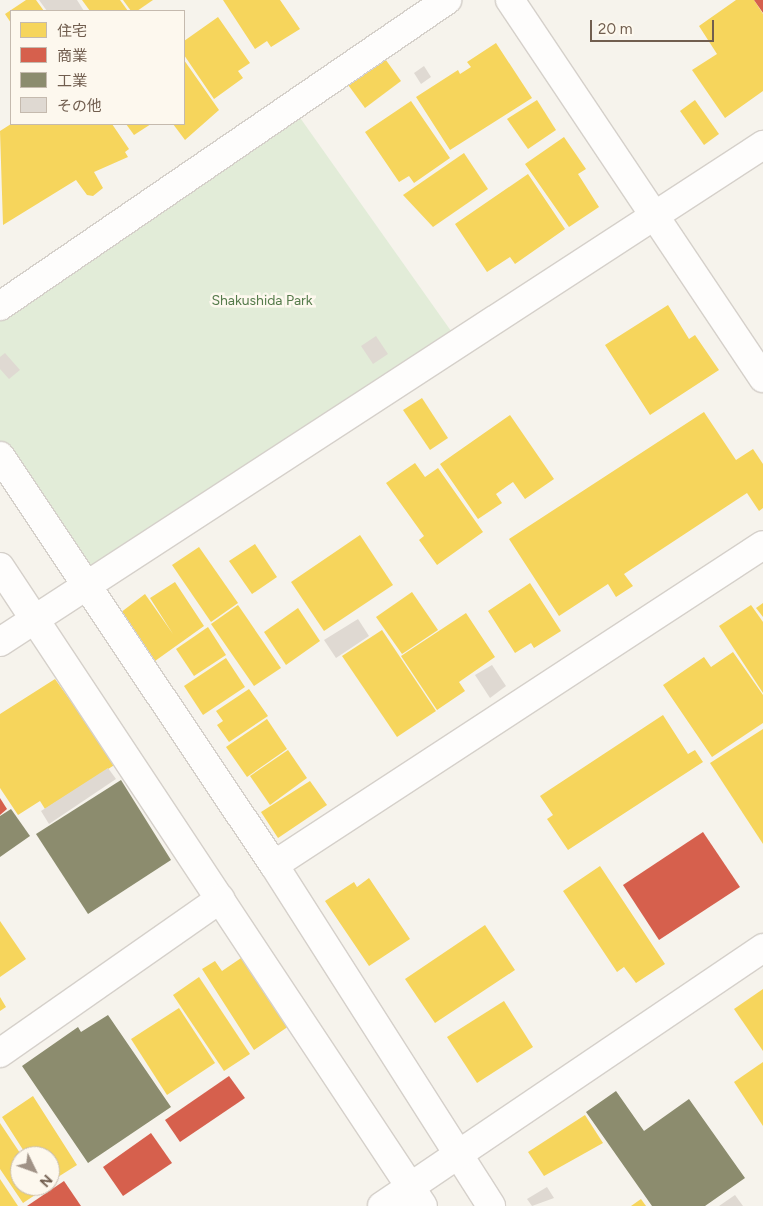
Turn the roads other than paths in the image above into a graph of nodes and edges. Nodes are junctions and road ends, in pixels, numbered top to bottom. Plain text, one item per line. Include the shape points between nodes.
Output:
1 (448, 0) edge
2 (510, 0) edge
3 (763, 145) edge
4 (656, 216) junction
5 (0, 306) edge
6 (763, 378) edge
7 (0, 456) edge
8 (763, 544) edge
9 (0, 567) edge
10 (88, 586) junction
11 (34, 619) junction
12 (0, 642) edge
13 (274, 865) junction
14 (220, 899) junction
15 (763, 948) edge
16 (0, 1053) edge
17 (456, 1154) junction
18 (416, 1196) edge
19 (382, 1206) edge
20 (491, 1206) edge

1 - 5 street
2 - 4 street
3 - 4 street
4 - 6 street
4 - 10 street
7 - 10 street
8 - 13 street
9 - 11 street
10 - 11 street
10 - 13 street
11 - 12 street
11 - 14 street
13 - 17 street
14 - 16 street
14 - 18 street
15 - 17 street
17 - 18 street
17 - 20 street
18 - 19 street

